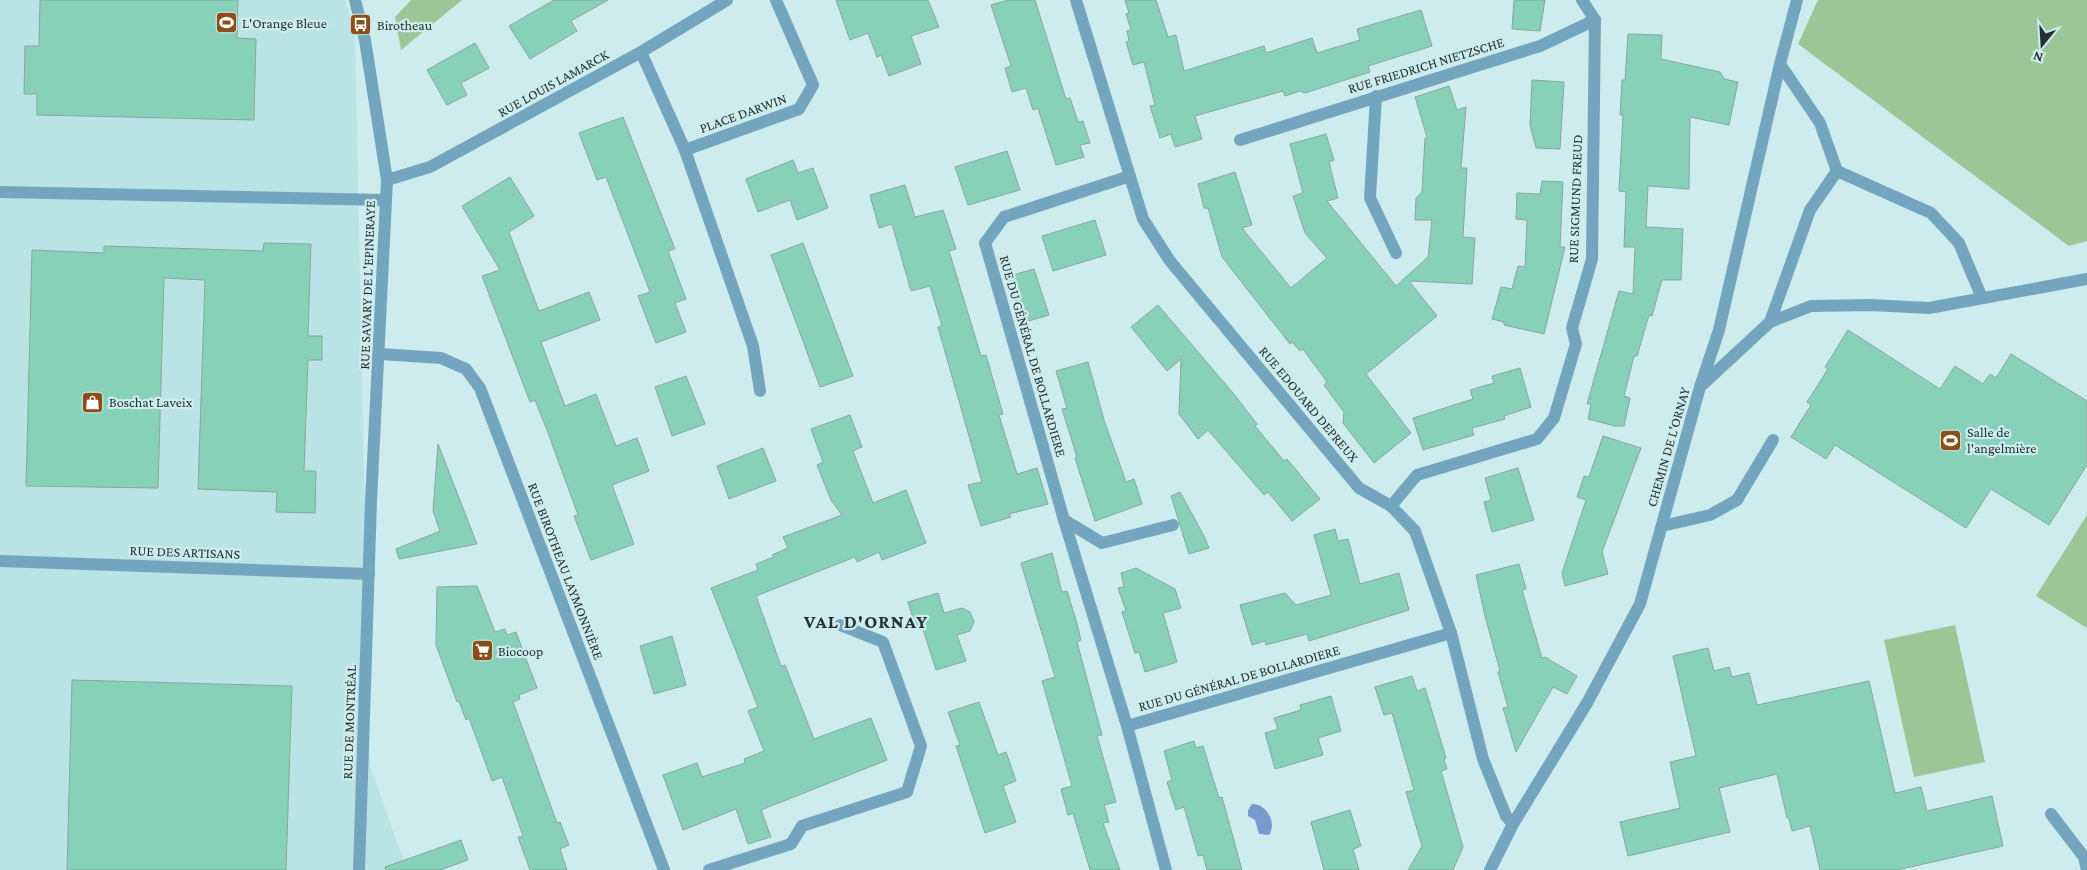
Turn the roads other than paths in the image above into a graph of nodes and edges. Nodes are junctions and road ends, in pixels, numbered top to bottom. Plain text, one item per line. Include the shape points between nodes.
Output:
1 (355, 0) edge
2 (727, 0) edge
3 (776, 0) edge
4 (1076, 0) edge
5 (1582, 0) edge
6 (1797, 0) edge
7 (1595, 20) junction
8 (640, 52) junction
9 (1780, 64) junction
10 (1376, 96) junction
11 (1240, 140) dead end
12 (685, 150) junction
13 (1837, 171) junction
14 (1130, 176) junction
15 (387, 180) junction
16 (0, 192) edge
17 (386, 200) junction
18 (1396, 253) dead end
19 (2087, 279) edge
20 (1982, 298) junction
21 (1770, 322) junction
22 (380, 354) junction
23 (1700, 387) junction
24 (760, 391) dead end
25 (1773, 440) dead end
26 (1391, 506) junction
27 (1064, 520) junction
28 (1173, 525) dead end
29 (1662, 526) junction
30 (0, 561) edge
31 (369, 574) junction
32 (840, 625) dead end
33 (1451, 633) junction
34 (1127, 726) junction
35 (2051, 814) dead end
36 (1513, 824) junction
37 (358, 870) edge
38 (664, 870) edge
39 (709, 870) edge
40 (1166, 870) edge
41 (1490, 870) edge
42 (2087, 870) edge

1 - 15 street, RUE SAVARY DE L'EPINERAYE via 365,40
2 - 8 street, RUE LOUIS LAMARCK
3 - 12 street, PLACE DARWIN via 813,86 799,109
4 - 14 street, RUE EDOUARD DEPREUX
5 - 7 street
6 - 9 street, CHEMIN DE L'ORNAY
7 - 10 street, RUE FRIEDRICH NIETZSCHE via 1540,46
7 - 26 street, RUE SIGMUND FREUD via 1592,259 1572,328 1576,344 1554,418 1537,439 1416,475
8 - 12 street
8 - 15 street, RUE LOUIS LAMARCK via 430,167
9 - 13 street via 1820,123
9 - 23 street, CHEMIN DE L'ORNAY via 1719,330
10 - 11 street, RUE FRIEDRICH NIETZSCHE
10 - 18 street via 1370,198
12 - 24 street via 753,346
13 - 20 street via 1931,213 1959,243
13 - 21 street via 1810,210
14 - 26 street, RUE EDOUARD DEPREUX via 1143,219 1170,261 1359,488
14 - 27 street, RUE DU GÉNÉRAL DE BOLLARDIERE via 1004,217 985,243
15 - 17 street, RUE SAVARY DE L'EPINERAYE
16 - 17 street
17 - 22 street, RUE SAVARY DE L'EPINERAYE
19 - 20 street
20 - 21 street via 1930,308 1811,306
21 - 23 street
22 - 31 street, RUE SAVARY DE L'EPINERAYE
22 - 38 street, RUE BIROTHEAU LAYMONNIÈRE via 441,358 466,369 480,388
23 - 29 street, CHEMIN DE L'ORNAY
25 - 29 street via 1737,500 1710,516
26 - 33 street, RUE EDOUARD DEPREUX via 1415,531
27 - 28 street via 1102,543
27 - 34 street, RUE DU GÉNÉRAL DE BOLLARDIERE
29 - 36 street, CHEMIN DE L'ORNAY via 1640,604 1587,703
30 - 31 street, RUE DES ARTISANS
31 - 37 street, RUE DE MONTRÉAL
32 - 39 street via 883,642 921,746 907,792 802,826 791,844
33 - 34 street, RUE DU GÉNÉRAL DE BOLLARDIERE
33 - 36 street, RUE EDOUARD DEPREUX via 1483,759 1506,816
34 - 40 street
35 - 42 street via 2084,857
36 - 41 street, CHEMIN DE L'ORNAY

